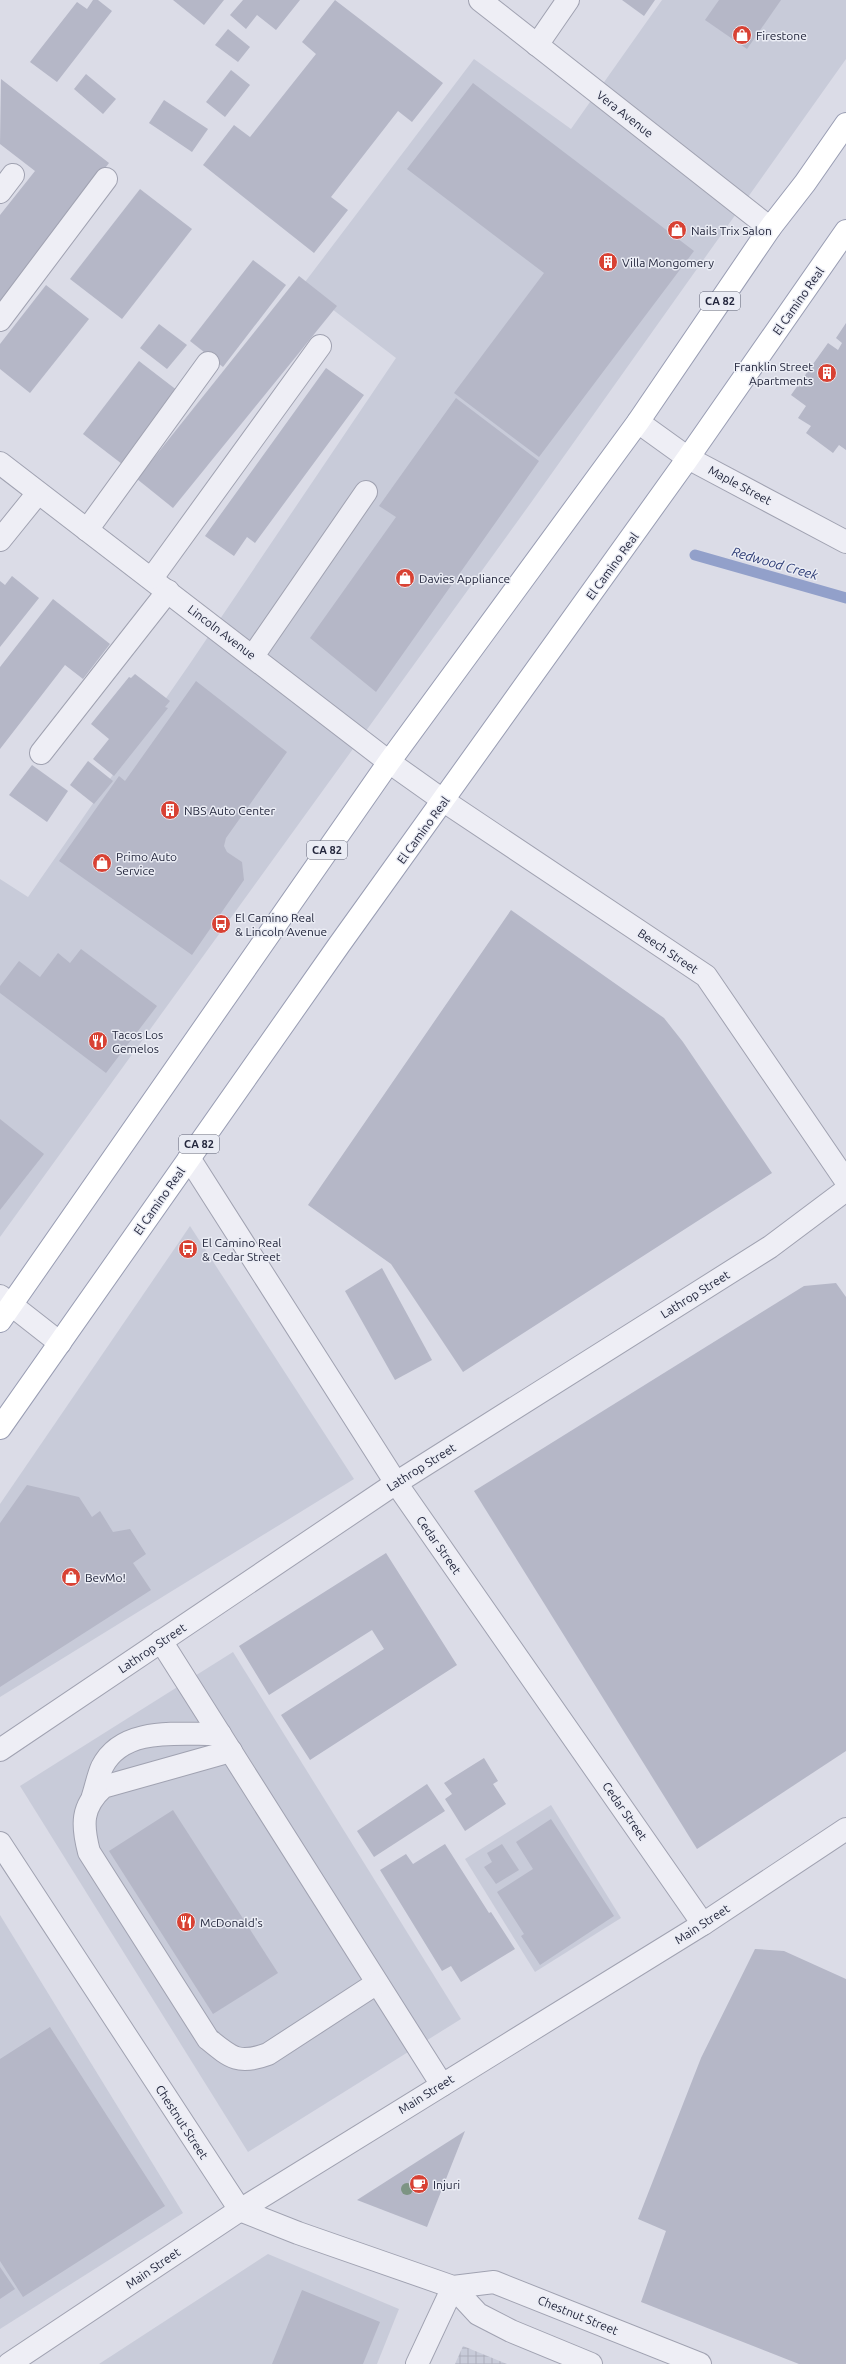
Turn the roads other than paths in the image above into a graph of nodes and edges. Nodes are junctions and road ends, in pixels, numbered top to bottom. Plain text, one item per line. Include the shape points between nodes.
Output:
1 (480, 0) edge
2 (568, 0) edge
3 (538, 45) junction
4 (846, 124) edge
5 (13, 175) dead end
6 (106, 179) dead end
7 (0, 192) edge
8 (770, 228) junction
9 (846, 231) edge
10 (0, 320) edge
11 (320, 346) dead end
12 (208, 364) dead end
13 (638, 422) junction
14 (688, 458) junction
15 (0, 463) edge
16 (366, 492) dead end
17 (38, 493) junction
18 (88, 530) junction
19 (0, 540) edge
20 (846, 542) edge
21 (160, 585) junction
22 (253, 656) junction
23 (41, 753) dead end
24 (389, 762) junction
25 (444, 801) junction
26 (189, 1158) junction
27 (846, 1181) edge
28 (846, 1190) edge
29 (4, 1307) edge
30 (60, 1343) junction
31 (0, 1428) edge
32 (396, 1483) junction
33 (161, 1641) junction
34 (226, 1742) junction
35 (0, 1750) edge
36 (93, 1796) junction
37 (846, 1829) edge
38 (0, 1843) edge
39 (703, 1924) junction
40 (377, 1983) junction
41 (442, 2085) junction
42 (240, 2210) junction
43 (453, 2287) junction
44 (10, 2364) edge
45 (417, 2364) edge
46 (591, 2364) edge
47 (700, 2364) edge

1 - 3 street, Vera Avenue
2 - 3 street
3 - 8 street, Vera Avenue
4 - 8 main road, CA 82
5 - 7 street
6 - 10 street
8 - 13 main road, CA 82
9 - 14 main road, El Camino Real / CA 82
11 - 21 street
12 - 18 street
13 - 14 street, Maple Street
13 - 24 main road, CA 82
14 - 20 street, Maple Street
14 - 25 main road, El Camino Real / CA 82
15 - 17 street, Lincoln Avenue
16 - 22 street
17 - 18 street, Lincoln Avenue
17 - 19 street
18 - 21 street, Lincoln Avenue
21 - 22 street, Lincoln Avenue
21 - 23 street
22 - 24 street, Lincoln Avenue
24 - 25 street, Lincoln Avenue
24 - 29 main road, CA 82
25 - 26 main road, El Camino Real / CA 82
25 - 27 street, Beech Street via 706,976
26 - 30 main road, El Camino Real / CA 82
26 - 32 street, Cedar Street
28 - 32 street, Lathrop Street via 770,1247
29 - 30 street
30 - 31 main road, El Camino Real / CA 82
32 - 33 street, Lathrop Street
32 - 39 street, Cedar Street
33 - 34 street
33 - 35 street, Lathrop Street
34 - 36 street via 103,1787
34 - 36 street via 142,1737 126,1741 113,1752 103,1767
34 - 40 street
36 - 40 street via 84,1814 89,1852 208,2039 226,2054 240,2060 253,2060 268,2054
37 - 39 street, Main Street
38 - 42 street, Chestnut Street
39 - 41 street, Main Street
40 - 41 street
41 - 42 street, Main Street
42 - 43 street, Chestnut Street
42 - 44 street, Main Street
43 - 45 street
43 - 46 street, Chestnut Street via 478,2314 511,2331
43 - 47 street, Chestnut Street via 494,2282

